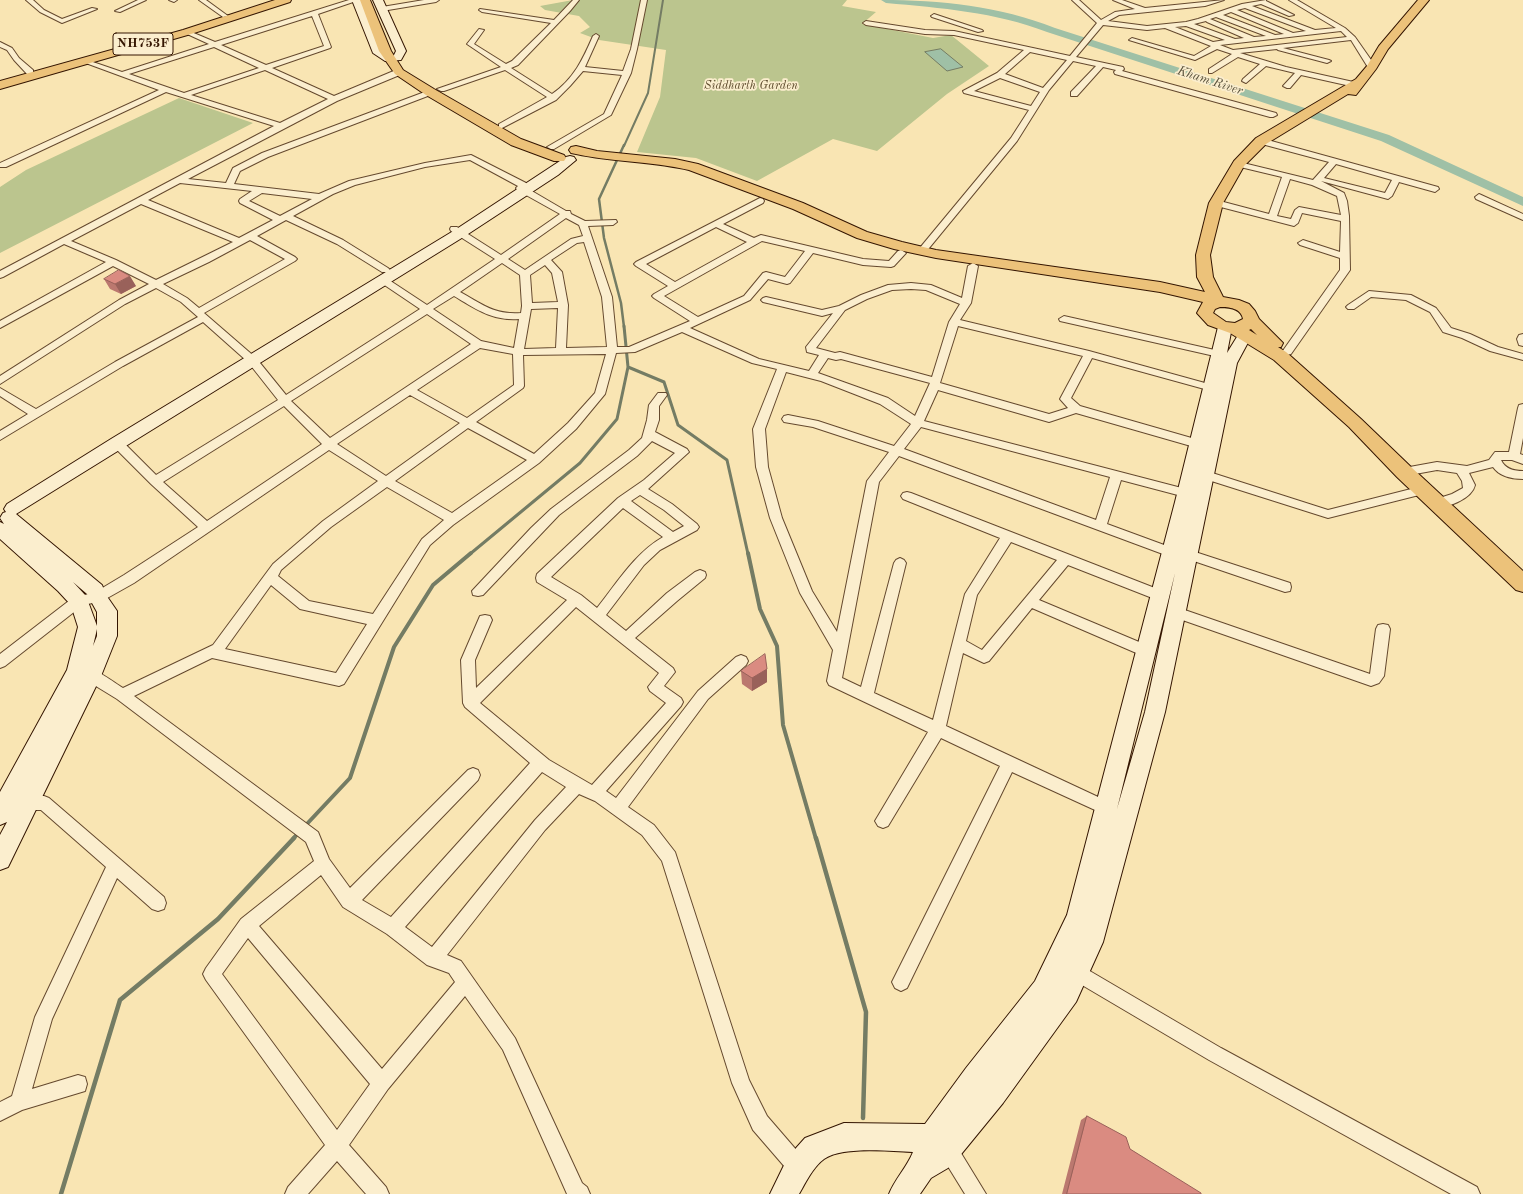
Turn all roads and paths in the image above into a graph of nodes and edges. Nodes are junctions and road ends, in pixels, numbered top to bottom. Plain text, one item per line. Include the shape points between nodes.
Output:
1 (29, 0) edge
2 (143, 0) edge
3 (202, 0) edge
4 (274, 0) edge
5 (286, 0) edge
6 (357, 0) edge
7 (365, 0) edge
8 (372, 0) edge
9 (436, 0) edge
10 (576, 0) edge
11 (644, 0) edge
12 (1075, 0) edge
13 (1116, 0) edge
14 (1168, 0) edge
15 (1194, 0) edge
16 (1217, 0) edge
17 (1292, 0) edge
18 (1424, 0) edge
19 (1434, 0) edge
20 (1262, 1) edge
21 (1205, 4) junction
22 (1240, 4) junction
23 (380, 5) edge
24 (1182, 5) junction
25 (1146, 6) junction
26 (94, 9) dead end
27 (482, 10) dead end
28 (1230, 10) junction
29 (118, 11) dead end
30 (314, 13) junction
31 (1216, 14) junction
32 (225, 16) junction
33 (934, 16) dead end
34 (1205, 20) junction
35 (555, 22) junction
36 (1101, 22) junction
37 (866, 23) dead end
38 (1187, 24) junction
39 (962, 25) junction
40 (1295, 25) junction
41 (1166, 26) junction
42 (1343, 29) junction
43 (482, 30) dead end
44 (187, 32) junction
45 (1315, 32) junction
46 (954, 33) junction
47 (1293, 35) junction
48 (596, 36) dead end
49 (1275, 37) junction
50 (1353, 38) junction
51 (1254, 39) junction
52 (1132, 40) dead end
53 (995, 42) junction
54 (1235, 42) junction
55 (1321, 42) junction
56 (216, 44) junction
57 (0, 45) edge
58 (1215, 45) junction
59 (1271, 47) junction
60 (1029, 49) junction
61 (1233, 53) junction
62 (391, 54) junction
63 (1072, 58) junction
64 (85, 60) junction
65 (1327, 61) junction
66 (1265, 63) junction
67 (1101, 65) junction
68 (264, 67) junction
69 (507, 67) junction
70 (1372, 67) junction
71 (581, 69) junction
72 (1120, 69) junction
73 (1212, 71) dead end
74 (30, 72) junction
75 (626, 73) junction
76 (1299, 73) junction
77 (122, 74) junction
78 (403, 74) junction
79 (1000, 75) junction
80 (1309, 75) junction
81 (0, 80) edge
82 (1246, 81) dead end
83 (1358, 83) junction
84 (0, 85) edge
85 (1287, 86) dead end
86 (166, 89) junction
87 (435, 90) junction
88 (1045, 91) junction
89 (1074, 94) dead end
90 (184, 95) junction
91 (553, 98) junction
92 (334, 99) junction
93 (1243, 100) dead end
94 (1033, 109) junction
95 (1274, 115) dead end
96 (281, 126) junction
97 (502, 126) junction
98 (1262, 141) junction
99 (551, 146) junction
100 (568, 156) junction
101 (630, 160) junction
102 (1334, 161) junction
103 (1239, 164) junction
104 (0, 165) edge
105 (1287, 176) junction
106 (1397, 178) junction
107 (179, 180) junction
108 (1317, 181) junction
109 (229, 186) junction
110 (523, 188) junction
111 (1435, 188) dead end
112 (260, 190) junction
113 (320, 197) junction
114 (1479, 198) dead end
115 (140, 200) junction
116 (760, 201) junction
117 (1216, 203) junction
118 (567, 213) junction
119 (1272, 217) junction
120 (1523, 217) edge
121 (282, 218) junction
122 (1345, 219) junction
123 (613, 222) dead end
124 (583, 224) junction
125 (717, 224) junction
126 (457, 231) junction
127 (250, 236) junction
128 (588, 238) junction
129 (64, 241) junction
130 (239, 241) junction
131 (754, 242) junction
132 (1303, 243) dead end
133 (810, 250) junction
134 (922, 251) junction
135 (901, 253) junction
136 (1345, 256) junction
137 (546, 260) junction
138 (501, 261) junction
139 (113, 262) junction
140 (973, 266) junction
141 (1205, 273) junction
142 (525, 274) junction
143 (0, 275) edge
144 (384, 275) junction
145 (156, 284) junction
146 (675, 286) junction
147 (1166, 288) junction
148 (454, 292) junction
149 (766, 300) dead end
150 (966, 303) junction
151 (1218, 304) junction
152 (563, 305) junction
153 (1351, 307) dead end
154 (842, 308) junction
155 (426, 310) junction
156 (526, 311) junction
157 (201, 315) junction
158 (1064, 319) dead end
159 (697, 321) junction
160 (954, 322) junction
161 (0, 325) edge
162 (682, 328) junction
163 (1239, 328) junction
164 (1523, 337) edge
165 (1523, 343) edge
166 (478, 344) junction
167 (612, 350) junction
168 (561, 351) junction
169 (518, 352) junction
170 (1287, 352) junction
171 (825, 354) junction
172 (1089, 354) junction
173 (1219, 354) junction
174 (1523, 357) edge
175 (249, 358) junction
176 (782, 369) junction
177 (811, 375) junction
178 (0, 381) edge
179 (935, 383) junction
180 (1217, 389) junction
181 (409, 390) junction
182 (0, 391) edge
183 (662, 395) dead end
184 (285, 401) junction
185 (1523, 408) edge
186 (1076, 410) junction
187 (35, 414) junction
188 (788, 419) dead end
189 (467, 423) junction
190 (918, 423) junction
191 (649, 434) junction
192 (0, 436) edge
193 (117, 443) junction
194 (329, 444) junction
195 (1198, 444) junction
196 (896, 451) junction
197 (1518, 458) edge
198 (535, 460) junction
199 (1495, 462) junction
200 (1412, 470) junction
201 (1461, 470) junction
202 (1117, 474) junction
203 (1206, 475) junction
204 (1523, 475) edge
205 (155, 481) junction
206 (386, 481) junction
207 (640, 489) junction
208 (1423, 490) junction
209 (907, 496) dead end
210 (1194, 496) junction
211 (622, 501) junction
212 (1445, 501) junction
213 (5, 515) edge
214 (452, 519) junction
215 (1100, 526) junction
216 (206, 527) junction
217 (1008, 536) junction
218 (673, 538) junction
219 (1180, 554) junction
220 (1065, 558) junction
221 (900, 563) dead end
222 (1523, 564) edge
223 (700, 575) dead end
224 (270, 577) junction
225 (1523, 584) edge
226 (1285, 588) dead end
227 (478, 591) dead end
228 (1160, 596) junction
229 (88, 599) junction
230 (576, 599) junction
231 (1030, 602) junction
232 (1176, 612) junction
233 (598, 616) junction
234 (376, 620) junction
235 (485, 620) dead end
236 (1383, 628) dead end
237 (627, 638) junction
238 (959, 644) junction
239 (840, 649) junction
240 (1146, 651) junction
241 (211, 652) junction
242 (741, 661) dead end
243 (0, 662) edge
244 (84, 674) junction
245 (122, 695) junction
246 (866, 696) junction
247 (470, 703) junction
248 (938, 729) junction
249 (540, 763) junction
250 (1009, 763) junction
251 (473, 775) dead end
252 (576, 786) junction
253 (594, 794) junction
254 (28, 803) junction
255 (618, 808) junction
256 (1106, 808) junction
257 (0, 814) edge
258 (883, 821) dead end
259 (0, 859) edge
260 (323, 864) junction
261 (115, 865) junction
262 (349, 901) junction
263 (158, 903) dead end
264 (247, 925) junction
265 (393, 928) junction
266 (433, 959) junction
267 (1058, 962) junction
268 (1077, 973) junction
269 (466, 982) junction
270 (901, 982) dead end
271 (78, 1084) dead end
272 (382, 1084) junction
273 (19, 1102) junction
274 (0, 1112) edge
275 (941, 1143) junction
276 (338, 1146) junction
277 (798, 1167) junction
278 (295, 1194) edge
279 (379, 1194) edge
280 (580, 1194) edge
281 (784, 1194) edge
282 (903, 1194) edge
283 (976, 1194) edge
284 (1470, 1194) edge

1 - 26 street via 42,11 62,21
2 - 29 street
3 - 32 street
4 - 32 highway, NH753F
5 - 44 highway, NH753F
6 - 30 street
6 - 62 street via 377,51
7 - 62 main road
8 - 62 main road
9 - 23 street
10 - 35 street
11 - 75 street via 634,49
12 - 36 street
13 - 25 street
14 - 24 street
15 - 21 street
16 - 21 street
17 - 42 street
18 - 70 main road via 1383,48
19 - 70 main road via 1392,51
20 - 22 street
20 - 40 street via 1304,20
21 - 24 street
22 - 28 street
22 - 40 street
23 - 62 street via 401,51
24 - 25 street
25 - 36 street via 1117,13
27 - 35 street
28 - 31 street
28 - 47 street
30 - 56 street
30 - 68 street via 328,48
31 - 34 street
31 - 49 street
32 - 74 highway, NH753F
33 - 39 street
34 - 38 street
34 - 51 street
35 - 69 street via 515,63
36 - 41 street via 1147,28
36 - 63 street
37 - 46 street via 924,32
38 - 41 street
38 - 54 street
39 - 46 street
39 - 53 street via 999,37
40 - 45 street
41 - 58 street
42 - 45 street
42 - 50 street
43 - 69 street via 470,44
44 - 56 street
44 - 64 highway, NH753F
45 - 47 street
46 - 53 street
47 - 49 street
48 - 71 street
49 - 51 street
50 - 55 street
50 - 70 street
51 - 54 street
52 - 58 street via 1195,58
53 - 60 street
54 - 58 street
55 - 59 street
55 - 65 street via 1327,50
56 - 68 street
56 - 77 street
57 - 74 street via 10,49 16,59
58 - 61 street
59 - 61 street
59 - 65 street
60 - 63 street
60 - 79 street
61 - 66 street
61 - 73 street
62 - 78 main road
62 - 87 main road
63 - 67 street
63 - 88 street
64 - 77 street
64 - 84 highway, NH753F
65 - 80 street
66 - 76 street
66 - 82 street
67 - 72 street
67 - 89 street
68 - 90 street
68 - 92 street
69 - 87 street
69 - 91 street
70 - 83 main road
71 - 75 street
71 - 91 street
72 - 93 street via 1123,67
72 - 95 street via 1118,72
74 - 81 highway, NH753F
75 - 99 street via 607,116
76 - 80 street
76 - 85 street
77 - 86 street
78 - 87 main road
78 - 92 street
79 - 88 street
79 - 94 street via 967,91
80 - 83 street
83 - 98 main road
83 - 98 main road via 1335,110 1296,133
86 - 90 street
86 - 104 street via 3,166
87 - 97 main road
87 - 100 main road via 516,142
87 - 109 street via 265,155 236,170
88 - 94 street
90 - 96 street
91 - 97 street
92 - 96 street
94 - 134 street via 1014,139
96 - 107 street
97 - 99 main road via 524,138
98 - 102 street
98 - 103 main road
99 - 100 main road
100 - 101 main road
100 - 110 street
101 - 116 main road via 685,172
101 - 134 main road via 693,167 798,206 862,235
102 - 106 street
102 - 108 street
103 - 105 street
103 - 117 main road
105 - 108 street
105 - 119 street
106 - 108 street via 1388,196
106 - 111 street
107 - 109 street
107 - 115 street
108 - 122 street via 1341,195
109 - 112 street
110 - 113 street via 471,157 424,164 352,183
110 - 118 street
110 - 126 street
112 - 113 street
112 - 121 street via 243,201
113 - 121 street
114 - 120 street
115 - 129 street
115 - 130 street
116 - 125 street
116 - 135 main road via 840,234
117 - 119 street
117 - 141 main road via 1203,255
118 - 124 street
118 - 138 street
119 - 122 street via 1294,224 1299,210
121 - 127 street
121 - 144 street via 340,242
122 - 136 street
123 - 124 street
124 - 128 street
125 - 131 street
125 - 146 street via 639,264
126 - 138 street
126 - 144 street
127 - 130 street
127 - 157 street via 292,259
128 - 137 street via 574,240
128 - 167 street via 607,297
129 - 139 street
129 - 143 street
130 - 145 street
131 - 133 street via 761,238
131 - 146 street
132 - 136 street
133 - 135 street via 863,262 891,264
133 - 159 street via 787,282 766,275 747,298
134 - 147 main road
135 - 140 main road
136 - 170 street via 1344,270
137 - 142 street
137 - 152 street via 557,272
138 - 142 street
138 - 148 street
139 - 145 street
139 - 161 street
140 - 150 street
140 - 151 main road
141 - 147 main road via 1183,286
141 - 151 main road via 1217,288
142 - 156 street
144 - 155 street
144 - 175 street
145 - 157 street via 184,300
145 - 178 street via 122,302
146 - 159 street via 657,296
147 - 151 main road via 1201,296
148 - 155 street
148 - 156 street via 493,314 507,316
149 - 154 street via 822,313
150 - 154 street via 928,287 911,286 891,287
150 - 160 street
151 - 163 main road via 1208,317 1212,321
151 - 163 main road via 1244,308 1249,312
152 - 156 street
152 - 168 street
153 - 174 street via 1369,294 1408,297 1433,310 1448,330 1494,349
154 - 171 street via 811,348
155 - 166 street
155 - 184 street
156 - 169 street
157 - 175 street
157 - 187 street
158 - 173 street
159 - 162 street
160 - 172 street
160 - 179 street
162 - 167 street via 631,350
162 - 176 street via 756,361
163 - 170 main road via 1271,340
163 - 173 street
163 - 180 street via 1229,363
163 - 200 main road via 1280,356
164 - 165 street
166 - 169 street
166 - 181 street
167 - 168 street
167 - 198 street via 600,394 572,426
168 - 169 street
169 - 189 street via 519,386
170 - 200 main road via 1391,441
171 - 177 street
171 - 179 street via 836,357 840,355
172 - 180 street
172 - 186 street via 1065,399
173 - 180 street
175 - 184 street
175 - 193 street
175 - 213 street
176 - 177 street
176 - 239 street via 759,429 762,467 776,518 806,593
177 - 190 street via 884,401
179 - 186 street via 1049,418
179 - 190 street
180 - 195 street
180 - 203 street
181 - 189 street
181 - 194 street
182 - 187 street
183 - 191 street via 654,405
184 - 194 street
184 - 205 street
185 - 197 street
186 - 195 street
187 - 192 street
188 - 196 street via 814,424
189 - 198 street
189 - 206 street
190 - 196 street
190 - 202 street
191 - 207 street via 683,452
191 - 227 street via 647,440 633,453 555,512
193 - 205 street
193 - 213 street
194 - 206 street
194 - 216 street
195 - 210 street
196 - 215 street
196 - 239 street via 873,481
197 - 199 street via 1499,455 1496,456
198 - 214 street
199 - 201 street
199 - 204 street via 1506,472
200 - 201 street via 1437,466
200 - 208 main road
200 - 212 main road
201 - 212 street via 1467,480 1468,489 1464,494
202 - 210 street
202 - 215 street
203 - 208 street via 1328,514
203 - 210 street
205 - 216 street
206 - 214 street
206 - 224 street via 327,524 277,567
207 - 211 street
207 - 218 street via 693,527
208 - 212 main road
209 - 217 street
210 - 219 street
211 - 218 street
211 - 230 street via 542,578
212 - 222 main road
212 - 225 main road
213 - 229 street via 95,590
214 - 234 street via 426,542
215 - 219 street
216 - 229 street via 129,579
217 - 220 street
217 - 238 street via 971,594
218 - 233 street via 656,547 640,562
219 - 226 street
219 - 228 street
219 - 232 street
220 - 228 street
220 - 231 street
221 - 246 street
223 - 237 street
224 - 234 street via 305,605
224 - 241 street via 218,649
228 - 240 street
229 - 243 street
229 - 244 street via 107,612 107,636
230 - 233 street
230 - 247 street
231 - 238 street via 984,657
231 - 240 street
232 - 236 street via 1371,680 1377,676
232 - 268 street via 1155,712 1091,942
233 - 237 street
234 - 241 street via 338,680
235 - 247 street via 468,660
237 - 253 street via 668,672 655,687 676,702
238 - 248 street
239 - 246 street via 834,681
240 - 256 street
241 - 245 street
242 - 255 street via 703,695
244 - 245 street
244 - 254 street
244 - 257 street
245 - 260 street via 312,837
246 - 248 street
247 - 249 street
248 - 250 street
248 - 258 street
249 - 252 street
249 - 265 street
250 - 256 street
250 - 270 street
251 - 262 street
252 - 253 street
252 - 266 street via 540,826
253 - 255 street via 597,792
254 - 259 street
254 - 261 street via 44,803
255 - 277 street via 648,830 669,857 741,1083 760,1123
256 - 267 street via 1078,917
260 - 262 street
260 - 264 street
261 - 263 street
261 - 273 street via 44,1017
262 - 265 street
264 - 272 street
264 - 276 street via 212,974
265 - 266 street
266 - 269 street via 455,966
267 - 268 street
267 - 275 street via 1044,990 940,1125
268 - 275 street via 1067,993 993,1092
268 - 284 street via 1215,1054
269 - 272 street
269 - 280 street via 509,1044 575,1190
271 - 273 street
272 - 276 street
273 - 274 street
275 - 277 street via 844,1137 815,1148
275 - 282 street via 938,1158 921,1168
275 - 283 street
276 - 278 street
276 - 279 street
277 - 281 street

